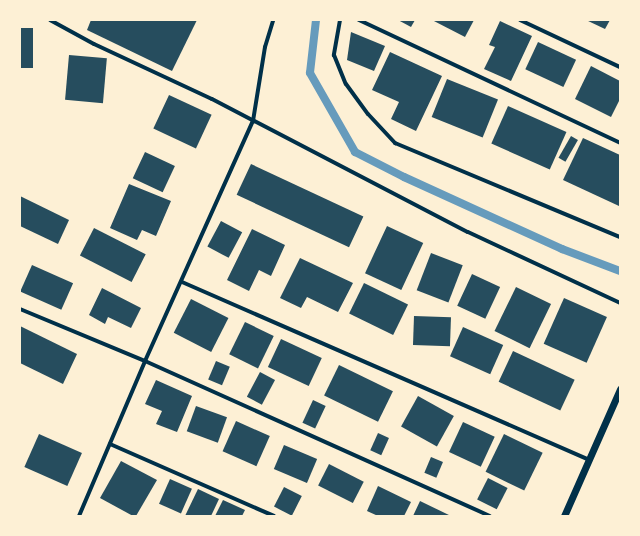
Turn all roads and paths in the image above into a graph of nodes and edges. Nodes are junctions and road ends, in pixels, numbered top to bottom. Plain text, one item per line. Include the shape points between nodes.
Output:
1 (50, 20) edge
2 (273, 20) edge
3 (340, 20) edge
4 (359, 20) edge
5 (520, 20) edge
6 (620, 66) edge
7 (253, 121) junction
8 (620, 143) edge
9 (620, 237) edge
10 (182, 282) junction
11 (620, 303) edge
12 (20, 309) edge
13 (145, 361) junction
14 (620, 389) edge
15 (110, 444) junction
16 (590, 460) junction
17 (79, 516) edge
18 (274, 516) edge
19 (490, 516) edge
20 (564, 516) edge

1 - 7 street
2 - 7 street via 265,48
3 - 9 street via 334,55 346,84 395,144
4 - 8 street
5 - 6 street
7 - 10 street
7 - 11 street via 468,232
10 - 13 street
10 - 16 street
12 - 13 street
13 - 15 street
13 - 19 street
14 - 16 street
15 - 17 street
15 - 18 street
16 - 20 street

